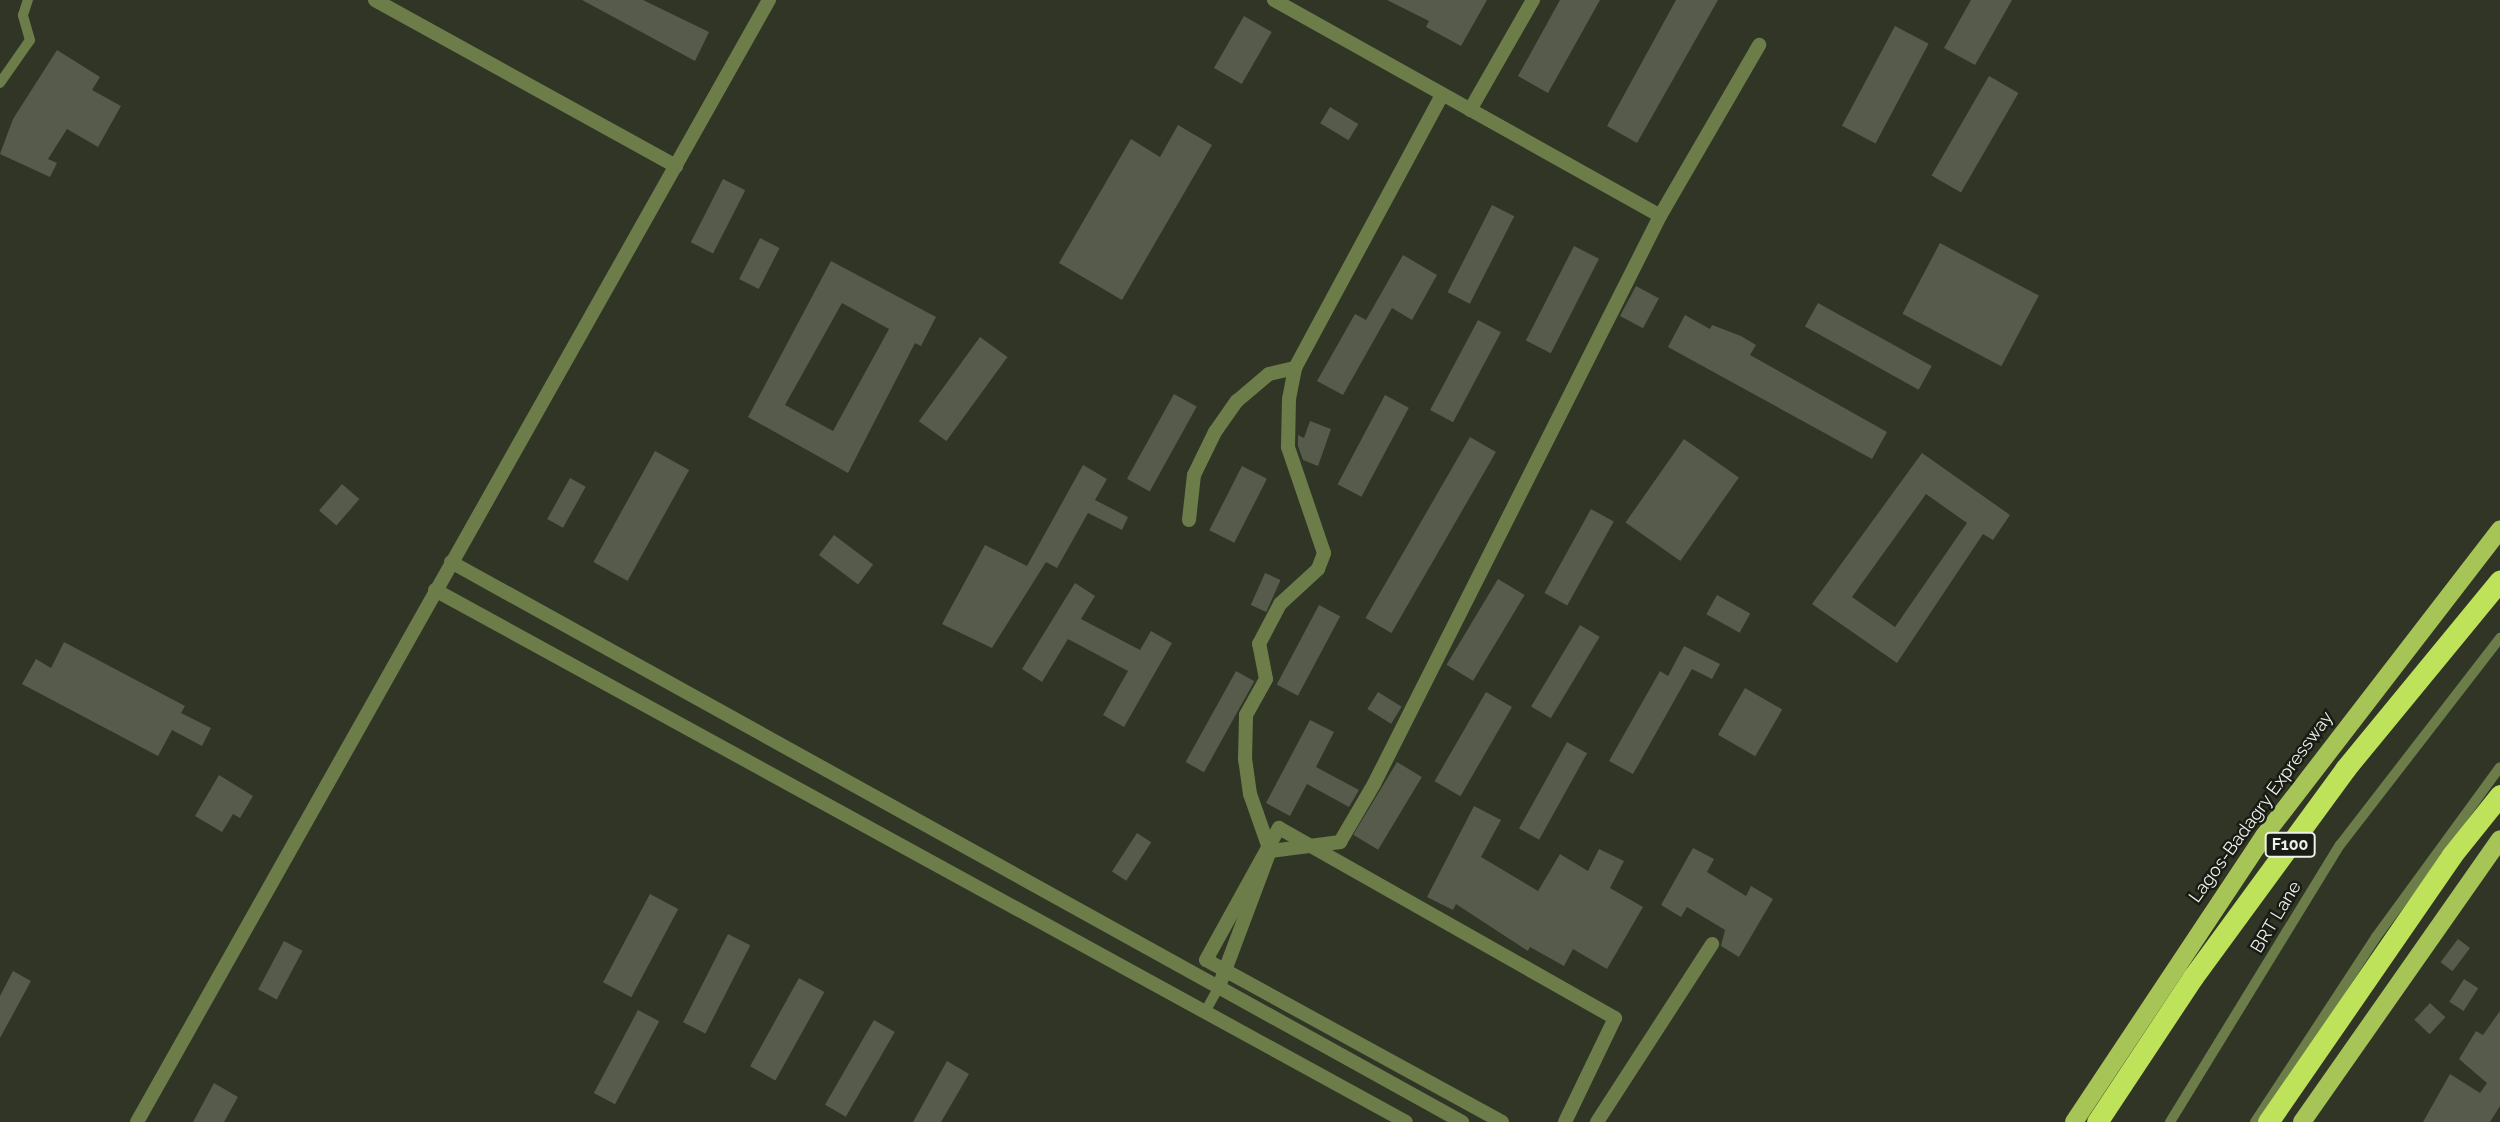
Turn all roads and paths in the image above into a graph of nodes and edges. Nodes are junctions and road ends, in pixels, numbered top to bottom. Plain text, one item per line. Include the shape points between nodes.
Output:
1 (28, 0) edge
2 (374, 0) edge
3 (769, 0) edge
4 (1274, 0) edge
5 (1532, 0) edge
6 (1759, 45) dead end
7 (0, 83) edge
8 (1441, 97) junction
9 (1470, 110) junction
10 (676, 166) junction
11 (1660, 216) junction
12 (1295, 368) junction
13 (1189, 520) dead end
14 (2500, 529) edge
15 (451, 562) junction
16 (2500, 580) edge
17 (435, 590) junction
18 (2500, 638) edge
19 (2500, 767) edge
20 (2500, 795) edge
21 (2499, 841) edge
22 (1270, 851) junction
23 (1712, 944) dead end
24 (1218, 989) junction
25 (1205, 1012) junction
26 (137, 1122) edge
27 (1406, 1122) edge
28 (1462, 1122) edge
29 (1502, 1122) edge
30 (1566, 1122) edge
31 (1597, 1122) edge
32 (2074, 1122) edge
33 (2097, 1122) edge
34 (2170, 1122) edge
35 (2255, 1122) edge
36 (2268, 1122) edge
37 (2302, 1122) edge

1 - 7 lane via 23,15 30,40
2 - 10 street
3 - 10 street
4 - 8 street
5 - 9 street
6 - 11 street
8 - 9 street
8 - 12 street
9 - 11 street
10 - 15 street
11 - 22 street via 1381,771 1340,842
12 - 13 street via 1269,374 1237,401 1215,432 1194,475
12 - 22 street via 1288,447 1324,553 1318,569 1280,604 1259,644 1266,679 1246,715 1250,794
14 - 32 main road, Lagos-Badagry Expressway via 2264,836
15 - 17 street
15 - 24 street
16 - 33 highway, F100 via 2345,769 2193,978
17 - 25 street
17 - 26 street
18 - 34 lane, BRT Lane via 2340,845
19 - 35 lane via 2376,937
20 - 36 highway via 2452,855
21 - 37 main road
22 - 24 street
23 - 31 street
24 - 25 lane
24 - 28 street
25 - 27 street
29 - 30 street via 1206,960 1279,828 1615,1018

